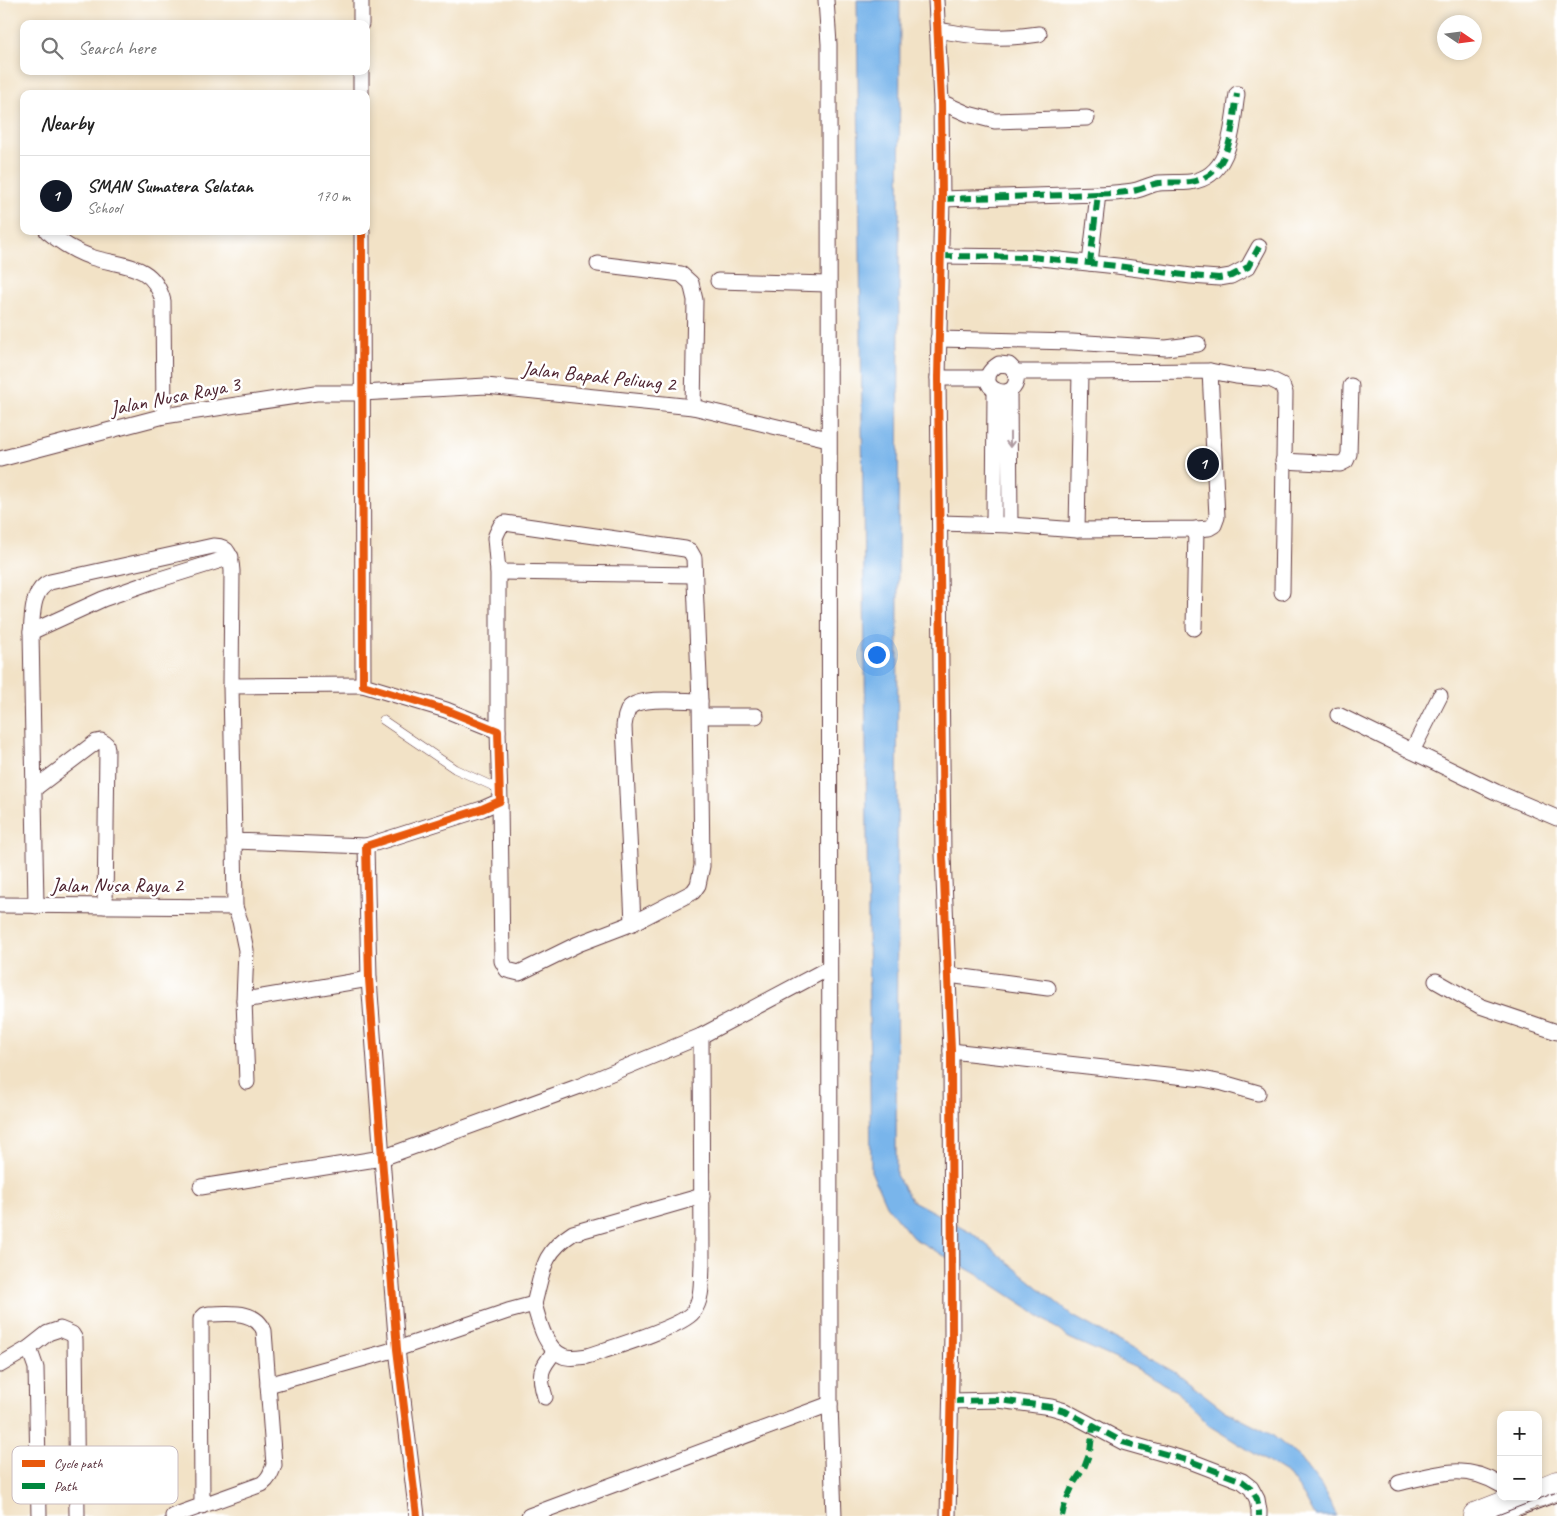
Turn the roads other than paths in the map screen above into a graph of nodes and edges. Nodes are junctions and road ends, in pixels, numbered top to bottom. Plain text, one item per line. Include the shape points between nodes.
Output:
1 (361, 0) edge
2 (826, 0) edge
3 (936, 0) edge
4 (361, 20) edge
5 (938, 30) junction
6 (1039, 34) dead end
7 (361, 75) edge
8 (361, 90) edge
9 (1236, 94) dead end
10 (941, 102) junction
11 (1087, 118) dead end
12 (1098, 194) junction
13 (942, 199) junction
14 (52, 235) edge
15 (362, 235) edge
16 (1260, 247) dead end
17 (941, 256) junction
18 (1090, 263) junction
19 (598, 264) dead end
20 (718, 281) dead end
21 (828, 284) junction
22 (938, 339) junction
23 (1198, 344) dead end
24 (1210, 371) junction
25 (1016, 372) junction
26 (1080, 372) junction
27 (938, 378) junction
28 (1351, 386) dead end
29 (997, 387) junction
30 (362, 393) junction
31 (694, 407) junction
32 (164, 416) junction
33 (828, 439) junction
34 (0, 459) edge
35 (1283, 461) junction
36 (940, 523) junction
37 (994, 524) junction
38 (1010, 525) junction
39 (1196, 529) junction
40 (1078, 530) junction
41 (231, 557) junction
42 (498, 572) junction
43 (694, 575) junction
44 (1282, 592) dead end
45 (1194, 628) dead end
46 (31, 632) junction
47 (231, 686) junction
48 (363, 686) junction
49 (1440, 696) dead end
50 (700, 701) junction
51 (1338, 715) dead end
52 (701, 716) junction
53 (756, 716) dead end
54 (383, 720) dead end
55 (498, 731) junction
56 (1412, 751) junction
57 (34, 789) junction
58 (499, 795) junction
59 (1557, 818) edge
60 (234, 840) junction
61 (366, 846) junction
62 (0, 906) edge
63 (36, 906) junction
64 (105, 906) junction
65 (235, 907) junction
66 (633, 923) junction
67 (829, 968) junction
68 (948, 975) junction
69 (370, 979) junction
70 (1436, 981) dead end
71 (1048, 988) dead end
72 (244, 1000) junction
73 (1557, 1032) edge
74 (701, 1036) junction
75 (951, 1051) junction
76 (247, 1082) dead end
77 (1258, 1093) dead end
78 (382, 1158) junction
79 (201, 1187) dead end
80 (702, 1196) junction
81 (534, 1304) junction
82 (29, 1348) junction
83 (397, 1349) junction
84 (555, 1351) junction
85 (0, 1365) edge
86 (268, 1384) junction
87 (545, 1397) dead end
88 (950, 1400) junction
89 (830, 1404) junction
90 (37, 1446) edge
91 (76, 1446) edge
92 (1497, 1482) edge
93 (1399, 1483) dead end
94 (1557, 1485) edge
95 (1542, 1489) edge
96 (1507, 1501) edge
97 (202, 1506) junction
98 (173, 1516) edge
99 (417, 1516) edge
100 (529, 1516) edge
101 (834, 1516) edge
102 (948, 1516) edge
103 (1259, 1516) edge
104 (1477, 1516) edge

1 - 4 street
2 - 21 street via 829,44
3 - 5 street
5 - 6 street via 990,38
5 - 10 street
7 - 8 street
9 - 12 street via 1227,152 1219,166 1209,174 1190,182 1158,183 1138,190
10 - 11 street via 995,121
10 - 13 street
12 - 13 street
12 - 18 street
13 - 17 street
14 - 32 street via 74,250 145,272 160,289 163,301
15 - 30 street
16 - 18 street via 1248,267 1219,278
17 - 18 street via 1032,257
17 - 22 street
19 - 31 street via 681,274 691,283 695,300
20 - 21 street
21 - 33 street
22 - 23 street via 1166,348
22 - 27 street
24 - 26 street
24 - 35 street via 1270,379 1282,385 1285,393
24 - 39 street via 1217,517 1212,527
25 - 26 street
25 - 29 street via 1014,386
25 - 29 street via 1009,365 1000,364 991,369
26 - 40 street
27 - 29 street
27 - 36 street
28 - 35 street via 1349,454 1346,461 1340,464
29 - 37 street
29 -> 38 street
30 - 31 street, Jalan Bapak Peliung 2 via 486,386
30 - 32 street, Jalan Nusa Raya 3 via 316,393
30 - 48 street
31 - 33 street, Jalan Bapak Peliung 2
32 - 34 street, Jalan Nusa Raya 3
33 - 67 street
35 - 44 street
36 - 37 street
36 - 68 street via 943,854
37 - 38 street
38 - 40 street
39 - 40 street
39 - 45 street
41 - 46 street via 103,599
41 - 46 street via 224,548 213,546 50,582 39,590 36,597
41 - 47 street
42 - 43 street
42 - 43 street via 496,538 498,528 505,523 685,549 693,555
42 - 55 street
43 - 50 street
46 - 57 street
47 - 48 street
47 - 60 street
48 - 55 street via 446,710
49 - 56 street
50 - 52 street
50 - 66 street via 644,701 630,708 625,716
51 - 56 street
52 - 53 street
52 - 66 street via 701,876 693,892
54 - 58 lane
55 - 58 street
56 - 59 street
57 - 63 street
57 - 64 street via 96,742 106,744
58 - 61 street via 482,809
58 - 66 street via 502,961 507,970 519,973 578,944
60 - 61 street
60 - 65 street
61 - 69 street
62 - 63 street, Jalan Nusa Raya 2
63 - 64 street, Jalan Nusa Raya 2
64 - 65 street, Jalan Nusa Raya 2
65 - 72 street via 246,950
67 - 74 street
67 - 89 street
68 - 71 street
68 - 75 street
69 - 72 street
69 - 78 street
70 - 73 street via 1480,1006
72 - 76 street
74 - 78 street via 580,1086
74 - 80 street
75 - 77 street via 1203,1079
75 - 88 street
78 - 79 street
78 - 83 street
80 - 81 street via 573,1233 550,1252
80 - 84 street via 701,1294 693,1313 678,1324 587,1356 564,1356
81 - 83 street
81 - 84 street
82 - 85 street
82 - 90 street via 36,1368
82 - 91 street via 48,1333 60,1329 75,1339
83 - 86 street
83 - 99 street
84 - 87 street via 541,1373
86 - 97 street via 274,1465 268,1480
86 - 97 street via 261,1323 246,1315 205,1315 201,1319
88 - 102 street
88 - 103 street via 1000,1400 1051,1406 1065,1411 1123,1442 1190,1460 1242,1481 1257,1499
89 - 100 street
89 - 101 street
92 - 93 street via 1468,1472 1448,1472
94 - 95 highway
96 - 104 highway
97 - 98 street

